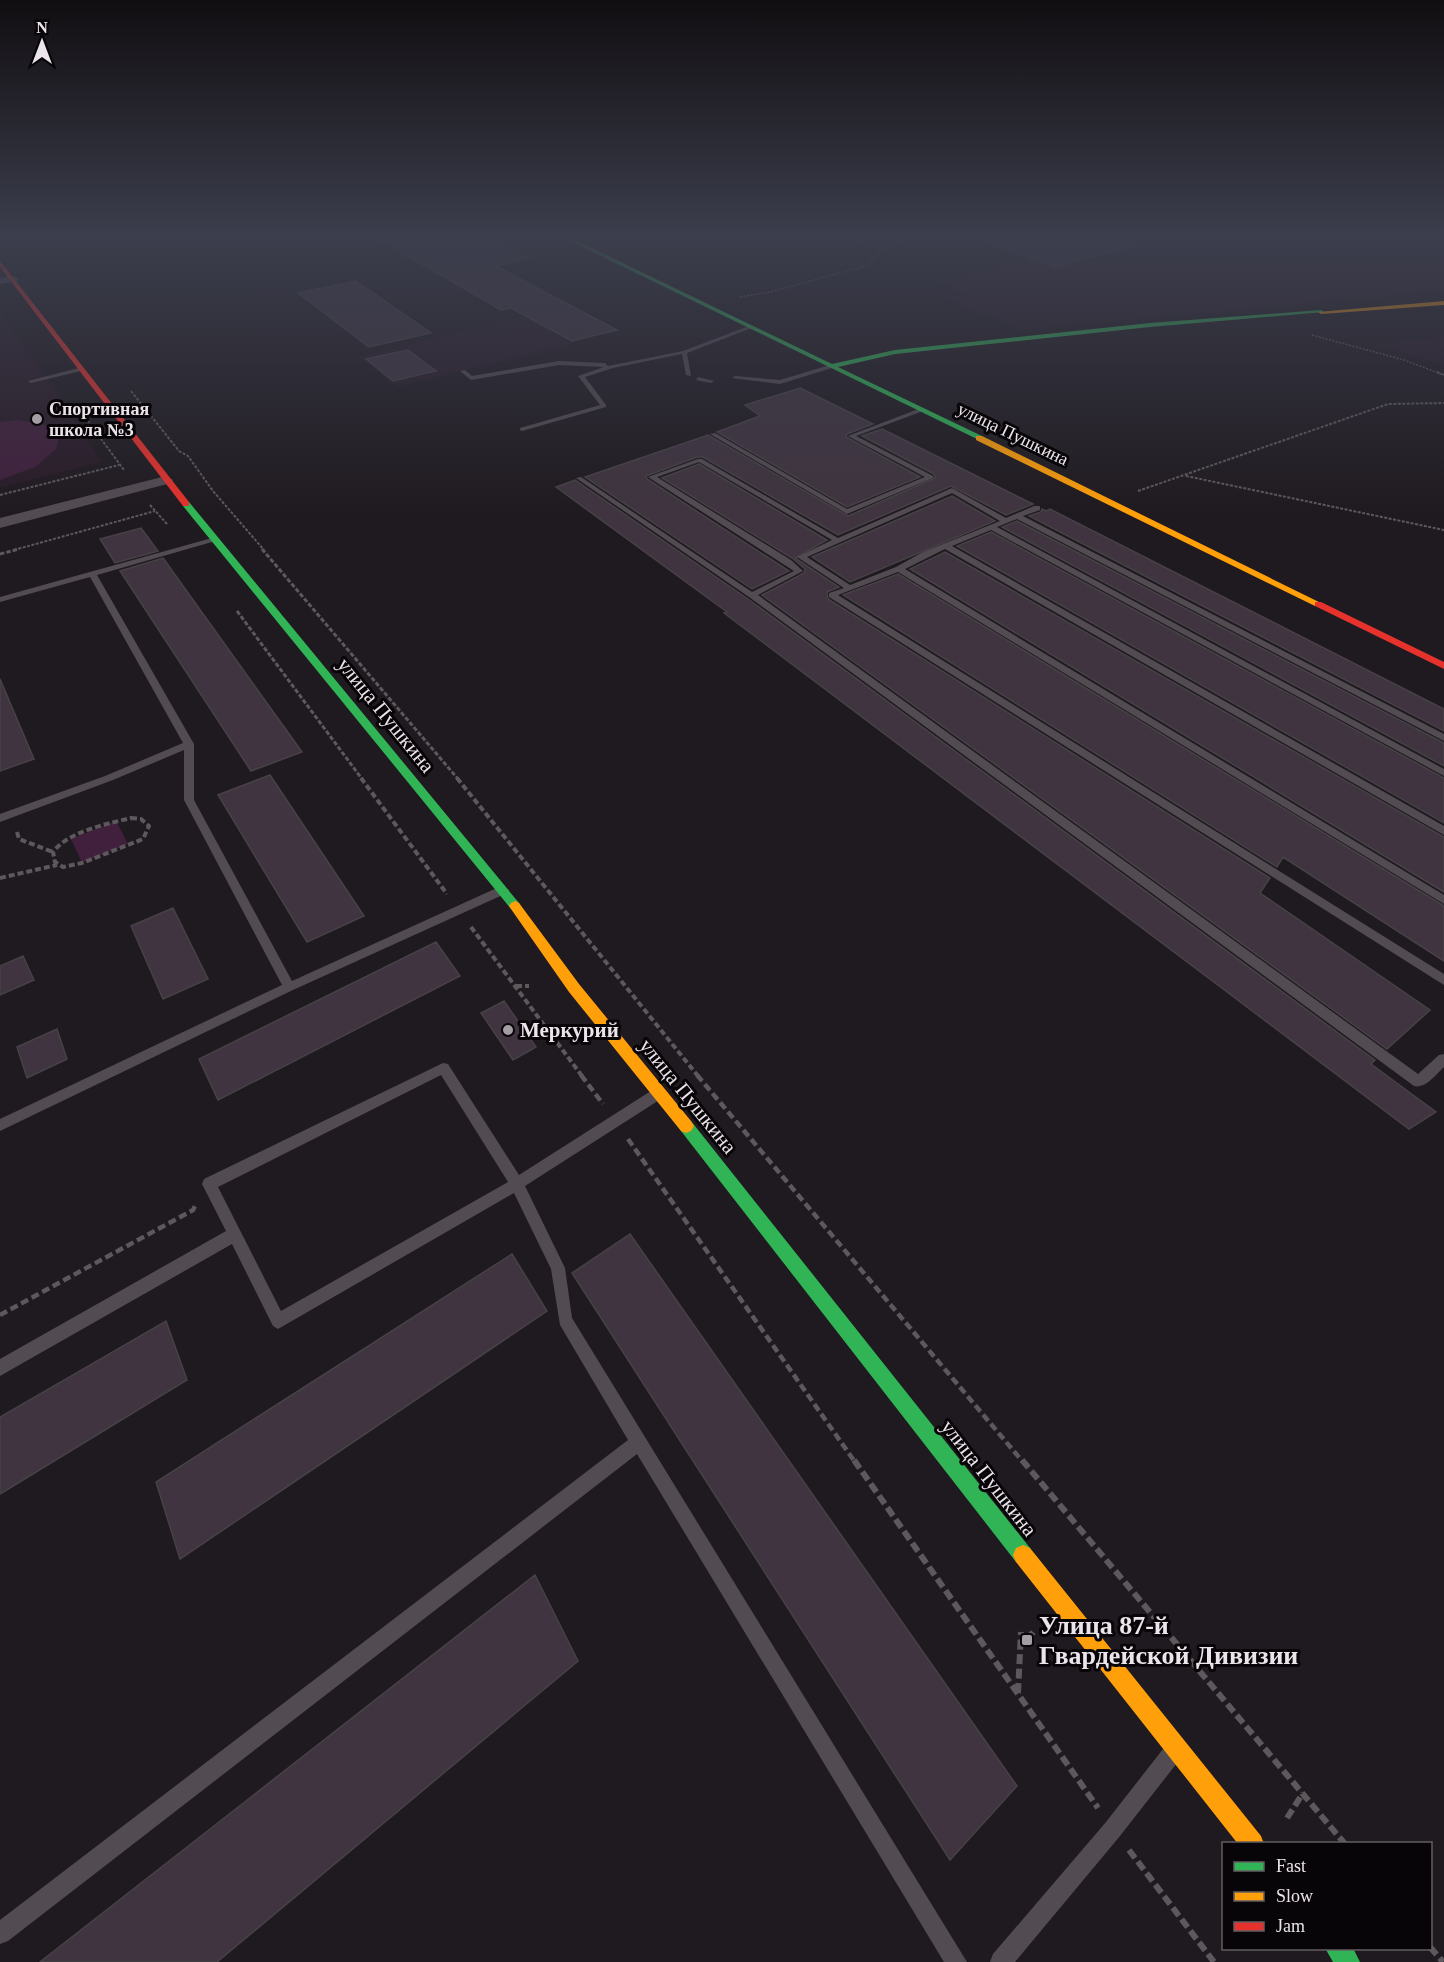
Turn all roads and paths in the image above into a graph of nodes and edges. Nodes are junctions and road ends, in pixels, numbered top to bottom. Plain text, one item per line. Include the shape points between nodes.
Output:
1 (48, 329) edge
2 (747, 329) edge
3 (754, 329) edge
4 (1116, 329) edge
5 (1304, 333) dead end
6 (684, 352) junction
7 (612, 366) junction
8 (833, 366) junction
9 (83, 369) junction
10 (463, 371) dead end
11 (689, 375) dead end
12 (1444, 375) edge
13 (735, 378) dead end
14 (698, 379) dead end
15 (31, 381) dead end
16 (711, 381) dead end
17 (128, 387) dead end
18 (1444, 403) edge
19 (921, 410) junction
20 (522, 429) dead end
21 (713, 434) dead end
22 (119, 465) dead end
23 (1186, 476) junction
24 (579, 478) dead end
25 (166, 480) junction
26 (941, 483) junction
27 (0, 495) edge
28 (1109, 501) junction
29 (1037, 508) dead end
30 (155, 511) dead end
31 (1017, 516) junction
32 (1006, 521) junction
33 (0, 523) edge
34 (991, 527) junction
35 (1444, 530) edge
36 (215, 540) junction
37 (837, 540) junction
38 (946, 546) junction
39 (0, 554) edge
40 (801, 557) junction
41 (788, 562) junction
42 (899, 568) junction
43 (93, 575) junction
44 (848, 586) junction
45 (752, 595) junction
46 (0, 600) edge
47 (1444, 666) edge
48 (1444, 738) edge
49 (189, 744) junction
50 (1444, 773) edge
51 (4, 816) edge
52 (1444, 831) edge
53 (53, 852) junction
54 (57, 865) junction
55 (0, 878) edge
56 (503, 890) junction
57 (1444, 900) edge
58 (1444, 980) edge
59 (515, 986) dead end
60 (529, 986) dead end
61 (289, 987) junction
62 (558, 1025) dead end
63 (552, 1036) dead end
64 (1444, 1059) edge
65 (660, 1093) junction
66 (0, 1125) edge
67 (209, 1184) junction
68 (517, 1184) junction
69 (235, 1234) junction
70 (0, 1315) edge
71 (0, 1368) edge
72 (640, 1441) junction
73 (1021, 1632) dead end
74 (1018, 1693) dead end
75 (1176, 1749) junction
76 (1303, 1793) junction
77 (1286, 1821) dead end
78 (1251, 1842) edge
79 (1343, 1842) edge
80 (0, 1932) edge
81 (1432, 1948) edge
82 (1339, 1950) edge
83 (956, 1962) edge
84 (1001, 1962) edge
85 (1348, 1962) edge
86 (1443, 1962) edge

1 - 9 street, улица Пушкина
2 - 6 lane
3 - 8 street, улица Пушкина
4 - 8 street via 895,352
5 - 12 path
6 - 7 lane
6 - 11 lane
7 - 10 lane via 559,363 471,378
7 - 20 lane via 581,376 604,406
8 - 13 lane via 780,382
8 - 19 street, улица Пушкина
9 - 15 lane
9 - 25 street, улица Пушкина
14 - 16 lane
17 - 76 path via 522,856 683,1058
18 - 23 path via 1388,404
19 - 26 lane via 851,436
19 - 28 street, улица Пушкина
21 - 26 lane via 847,512
22 - 27 path
23 - 28 path
23 - 35 path
24 - 45 lane
25 - 33 street
25 - 36 street, улица Пушкина
26 - 32 lane
26 - 37 lane
28 - 47 street, улица Пушкина
29 - 31 lane
30 - 39 path
31 - 32 lane
31 - 48 lane
32 - 34 lane
34 - 38 lane
34 - 50 lane
36 - 43 lane
36 - 56 street, улица Пушкина
37 - 40 lane
37 - 41 lane via 700,460 651,477
38 - 42 lane
38 - 52 lane
40 - 41 lane
40 - 44 lane
41 - 45 lane via 799,571
42 - 44 lane
42 - 57 lane
43 - 46 lane
43 - 49 lane
44 - 58 lane via 832,595
45 - 64 lane via 1419,1082
49 - 51 lane
49 - 61 lane via 189,800
51 - 53 path via 20,839
53 - 54 path
53 - 54 path via 71,839 116,821 139,818 149,826 143,838 82,863
54 - 55 path
56 - 61 lane
56 - 65 street, улица Пушкина via 574,988
59 - 60 path
61 - 66 lane
62 - 63 path
65 - 68 lane
65 - 75 street, улица Пушкина
67 - 68 lane via 443,1068
67 - 69 lane
67 - 70 path via 193,1210
68 - 69 lane via 278,1321
68 - 72 lane via 558,1268 565,1320
69 - 71 lane
72 - 80 lane
72 - 83 lane
73 - 74 path
75 - 78 street, улица Пушкина
75 - 84 lane
76 - 77 path
76 - 79 path
81 - 86 path
82 - 85 street

